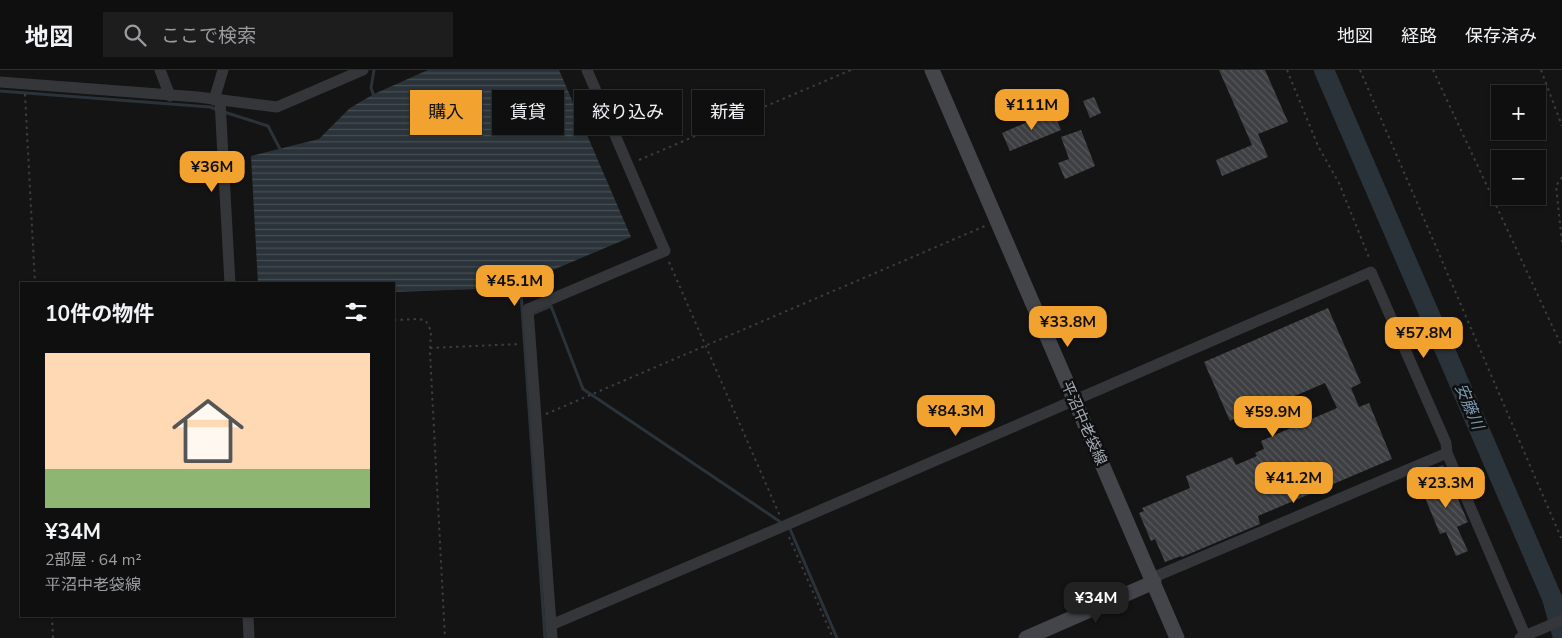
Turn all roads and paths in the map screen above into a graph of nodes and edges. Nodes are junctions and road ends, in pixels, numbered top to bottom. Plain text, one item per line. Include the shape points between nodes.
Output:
1 (160, 70) edge
2 (223, 70) edge
3 (363, 70) edge
4 (587, 70) edge
5 (851, 70) edge
6 (932, 70) edge
7 (1287, 70) edge
8 (1360, 70) edge
9 (1433, 70) edge
10 (1541, 70) edge
11 (0, 82) edge
12 (25, 84) junction
13 (170, 96) junction
14 (217, 101) junction
15 (1562, 126) edge
16 (627, 165) junction
17 (1562, 177) edge
18 (997, 221) junction
19 (1562, 242) edge
20 (665, 251) junction
21 (1371, 272) junction
22 (35, 282) edge
23 (230, 282) edge
24 (395, 320) edge
25 (531, 344) junction
26 (707, 346) junction
27 (430, 348) junction
28 (1562, 348) edge
29 (1074, 401) junction
30 (536, 419) junction
31 (1447, 454) junction
32 (784, 526) junction
33 (1562, 540) edge
34 (1153, 580) junction
35 (52, 617) edge
36 (248, 617) edge
37 (1562, 620) edge
38 (551, 625) junction
39 (1525, 635) edge
40 (53, 638) edge
41 (249, 638) edge
42 (445, 638) edge
43 (552, 638) edge
44 (833, 638) edge
45 (1026, 638) edge
46 (1177, 638) edge

1 - 13 street
2 - 14 street
3 - 14 street via 278,107
4 - 16 street
5 - 16 path
6 - 18 main road, 平沼中老袋線
7 - 21 path via 1318,146 1339,183
8 - 33 path
9 - 28 path
10 - 15 path
11 - 12 street
12 - 13 street
12 - 22 path
13 - 14 street
14 - 23 street
16 - 20 street
17 - 19 path via 1556,186
18 - 26 path
18 - 29 main road, 平沼中老袋線
20 - 25 street via 528,309
20 - 26 path
21 - 29 street
21 - 31 street via 1446,443
24 - 27 path via 426,321
25 - 27 path
25 - 30 street
26 - 30 path
26 - 32 path
27 - 42 path
29 - 32 street
29 - 34 main road, 平沼中老袋線
30 - 38 street
31 - 34 street
31 - 39 street
32 - 38 street
32 - 44 path
34 - 45 main road
34 - 46 main road, 平沼中老袋線
35 - 40 path
36 - 41 street
37 - 39 street
38 - 43 street

